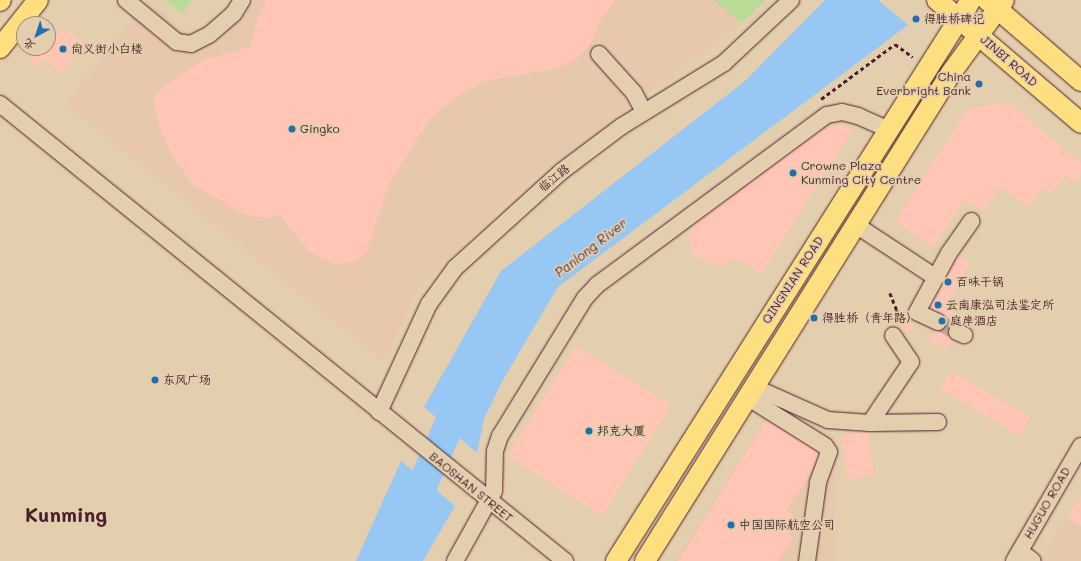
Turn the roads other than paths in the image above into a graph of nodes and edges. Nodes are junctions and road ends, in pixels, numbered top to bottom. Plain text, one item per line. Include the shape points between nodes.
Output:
1 (38, 0) edge
2 (126, 0) edge
3 (242, 0) edge
4 (791, 0) edge
5 (937, 0) edge
6 (971, 0) edge
7 (996, 3) edge
8 (958, 18) junction
9 (978, 35) junction
10 (0, 48) edge
11 (599, 54) dead end
12 (1081, 80) edge
13 (0, 104) edge
14 (644, 112) junction
15 (1081, 123) edge
16 (887, 129) junction
17 (971, 221) dead end
18 (856, 225) junction
19 (935, 277) junction
20 (938, 322) tunnel mouth
21 (893, 335) road end
22 (751, 392) junction
23 (379, 412) junction
24 (938, 422) dead end
25 (870, 423) junction
26 (1081, 446) edge
27 (485, 499) junction
28 (1017, 556) edge
29 (455, 561) edge
30 (565, 561) edge
31 (616, 561) edge
32 (645, 561) edge
33 (807, 561) edge
34 (1033, 561) edge

1 - 10 main road
2 - 3 street via 177,42 191,44 219,26
4 - 14 street, 临江路 via 724,63
5 - 8 main road, JINBI ROAD
6 - 8 main road, QINGNIAN ROAD
7 - 9 main road, QINGNIAN ROAD
7 - 12 main road
8 - 9 main road, JINBI ROAD
8 - 16 main road, QINGNIAN ROAD
9 - 15 main road, JINBI ROAD
9 - 18 main road, QINGNIAN ROAD
11 - 14 street via 634,93
13 - 23 street, BAOSHAN STREET
14 - 23 street, 临江路 via 562,171 455,268 428,304
16 - 27 street via 842,112 827,115 597,285 585,298 500,436
16 - 31 main road, QINGNIAN ROAD
17 - 19 street
18 - 19 street
18 - 22 main road, QINGNIAN ROAD
19 - 20 street via 917,312
21 - 25 street via 911,362
22 - 25 street via 828,420
22 - 32 main road, QINGNIAN ROAD
22 - 33 street via 825,446 828,452 818,483
23 - 27 street, BAOSHAN STREET
24 - 25 street
26 - 28 street, HUGUO ROAD
27 - 29 street
27 - 30 street, BAOSHAN STREET
28 - 34 street

